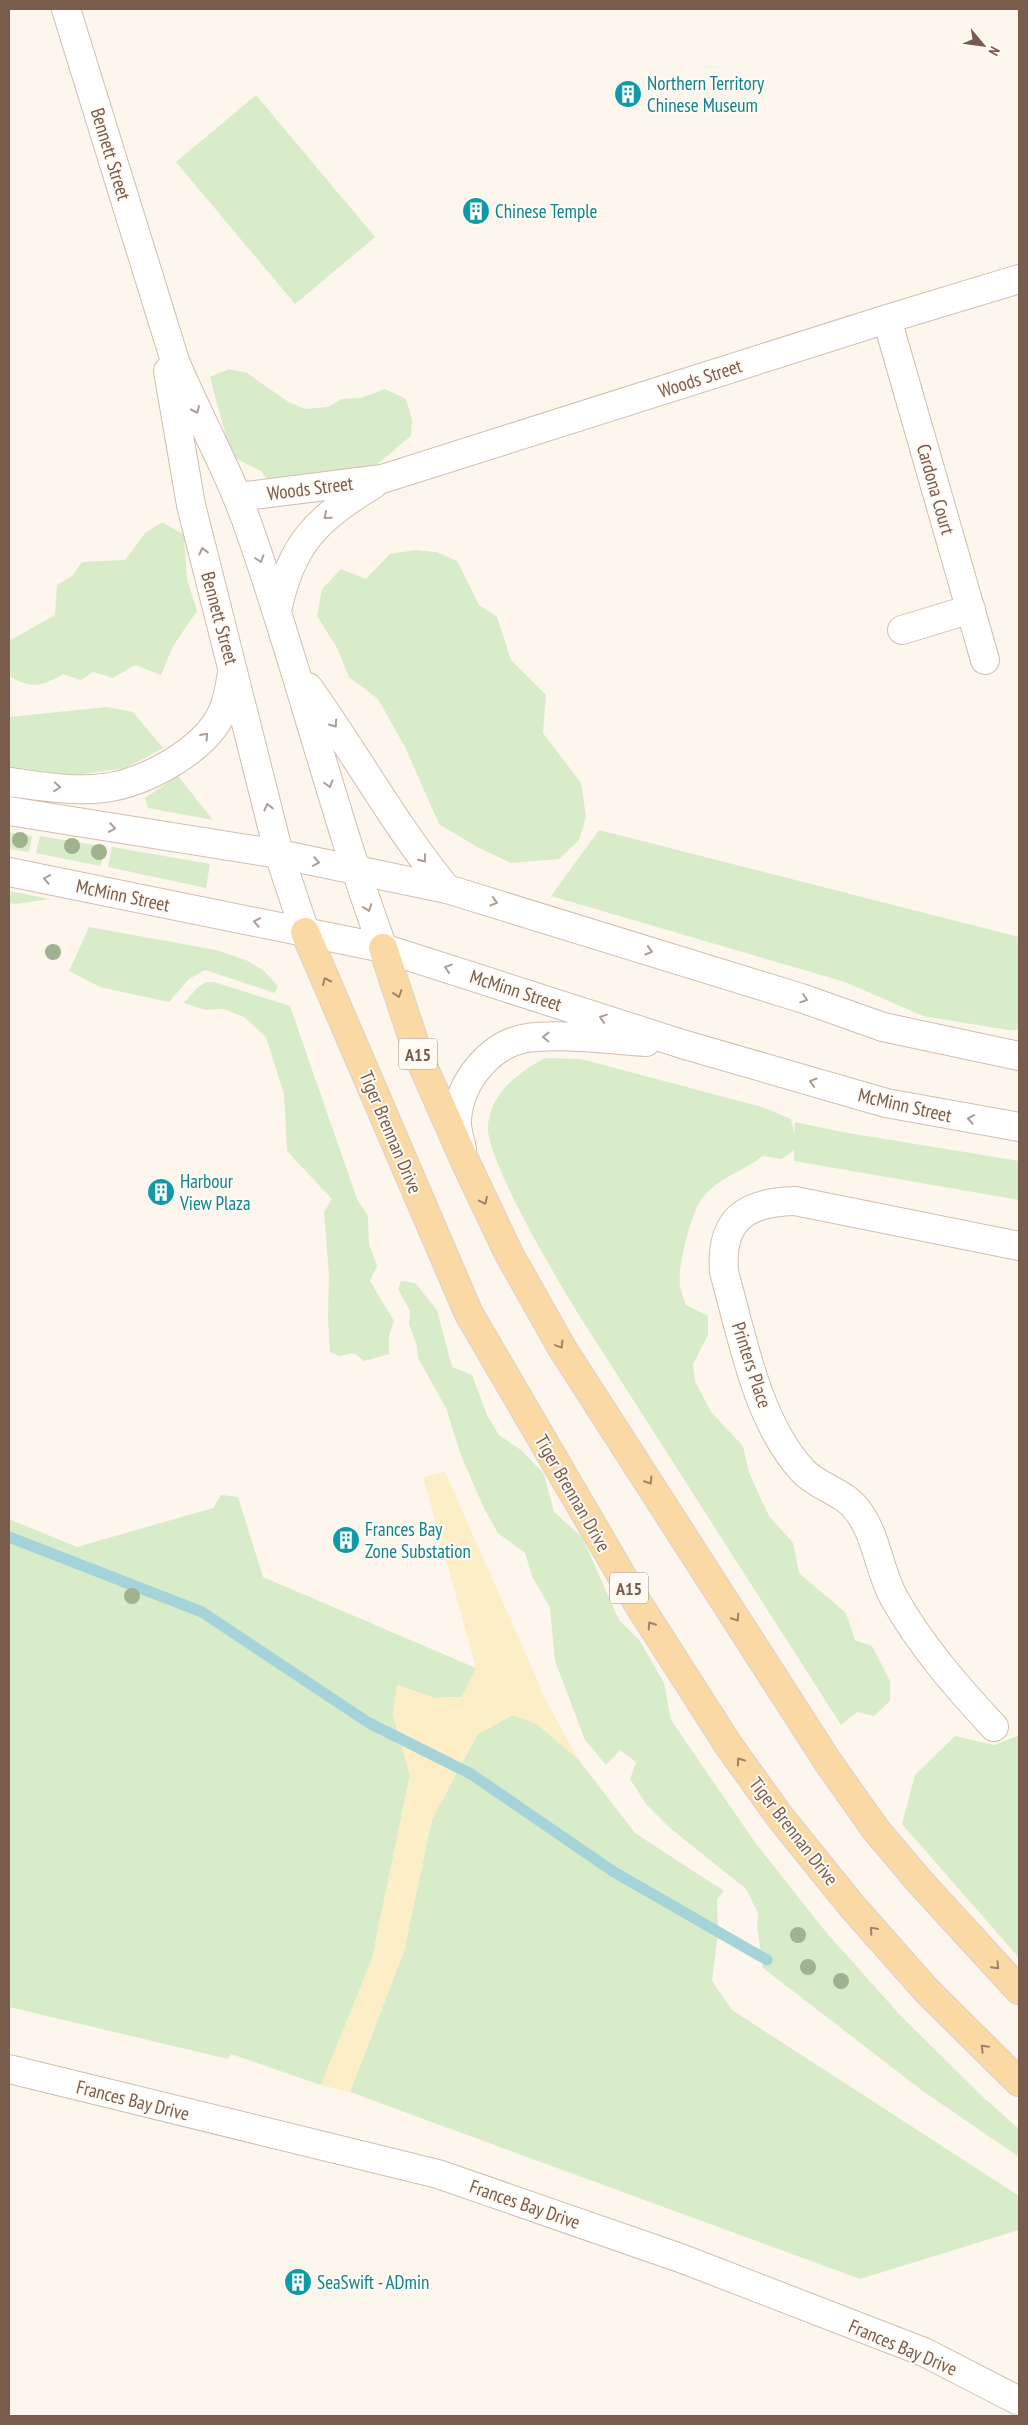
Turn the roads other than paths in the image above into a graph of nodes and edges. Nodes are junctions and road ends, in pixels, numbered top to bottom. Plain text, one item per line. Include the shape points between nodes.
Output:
1 (66, 9) edge
2 (1019, 279) edge
3 (155, 299) junction
4 (887, 319) junction
5 (382, 479) junction
6 (238, 497) junction
7 (970, 609) junction
8 (277, 611) junction
9 (902, 630) dead end
10 (985, 660) dead end
11 (233, 666) junction
12 (296, 670) junction
13 (9, 782) edge
14 (9, 811) edge
15 (279, 854) junction
16 (354, 869) junction
17 (9, 872) edge
18 (447, 889) junction
19 (305, 932) junction
20 (383, 948) junction
21 (950, 1042) junction
22 (1019, 1042) edge
23 (682, 1044) junction
24 (1019, 1056) edge
25 (1019, 1127) edge
26 (463, 1157) junction
27 (1019, 1246) edge
28 (994, 1727) dead end
29 (1019, 1990) edge
30 (9, 2069) edge
31 (1019, 2082) edge
32 (1019, 2401) edge

1 - 3 street, Bennett Street
2 - 4 street, Woods Street
3 -> 6 street, Bennett Street via 195,410
11 -> 3 street, Bennett Street via 192,506
4 - 5 street, Woods Street
4 - 7 street, Cardona Court
5 - 6 street, Woods Street
5 -> 8 street, Woods Street via 331,512 307,538 288,569
6 -> 8 street, Bennett Street
7 - 9 street
7 - 10 street, Cardona Court
8 - 12 street, Bennett Street
13 -> 11 street via 81,789 104,788 143,778 194,748 206,737 222,714
15 -> 11 street, Bennett Street
12 -> 16 street, Bennett Street
12 -> 18 street, Bennett Street via 408,838
14 -> 15 street
15 -> 16 street
15 - 19 street, Bennett Street
16 - 18 street
16 -> 20 street, Bennett Street
19 -> 17 street, McMinn Street
18 -> 21 street via 801,998 883,1027
19 - 20 street, McMinn Street
31 -> 19 main road, Tiger Brennan Drive / A15 via 927,1991 851,1905 786,1824 730,1746 636,1602 469,1314
23 -> 20 street, McMinn Street
20 -> 26 main road, A15 via 419,1057
21 - 22 street
21 - 24 street
25 -> 23 street, McMinn Street via 886,1103
23 -> 26 street via 542,1036 509,1043 482,1063 464,1091 457,1121
26 -> 29 main road, A15 via 509,1254 562,1348 828,1762 907,1868
27 - 28 street, Printers Place via 795,1201 760,1204 742,1214 731,1225 722,1257 758,1390 778,1437 803,1471 858,1510 894,1598 952,1682
30 - 32 street, Frances Bay Drive via 438,2174 684,2258 906,2345

